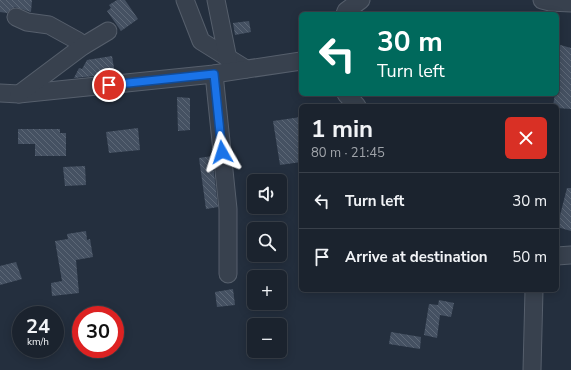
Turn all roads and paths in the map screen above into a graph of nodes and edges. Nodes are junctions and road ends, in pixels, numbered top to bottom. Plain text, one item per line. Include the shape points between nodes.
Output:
1 (184, 0) edge
2 (216, 0) edge
3 (361, 0) edge
4 (542, 0) edge
5 (571, 2) edge
6 (346, 12) edge
7 (16, 17) dead end
8 (108, 31) dead end
9 (83, 46) junction
10 (228, 59) junction
11 (299, 61) edge
12 (246, 69) junction
13 (214, 74) junction
14 (0, 93) edge
15 (19, 94) junction
16 (348, 96) edge
17 (355, 104) edge
18 (571, 255) edge
19 (559, 256) edge
20 (228, 274) dead end
21 (534, 292) edge
22 (532, 370) edge

1 - 10 street via 201,41
2 - 10 street
3 - 6 street
4 - 5 street
7 - 9 street via 27,22 49,25
8 - 9 street
9 - 15 street
10 - 12 street
11 - 12 street
12 - 13 street
13 - 15 street
13 - 20 street via 228,209
14 - 15 street
16 - 17 street
18 - 19 street
21 - 22 street

